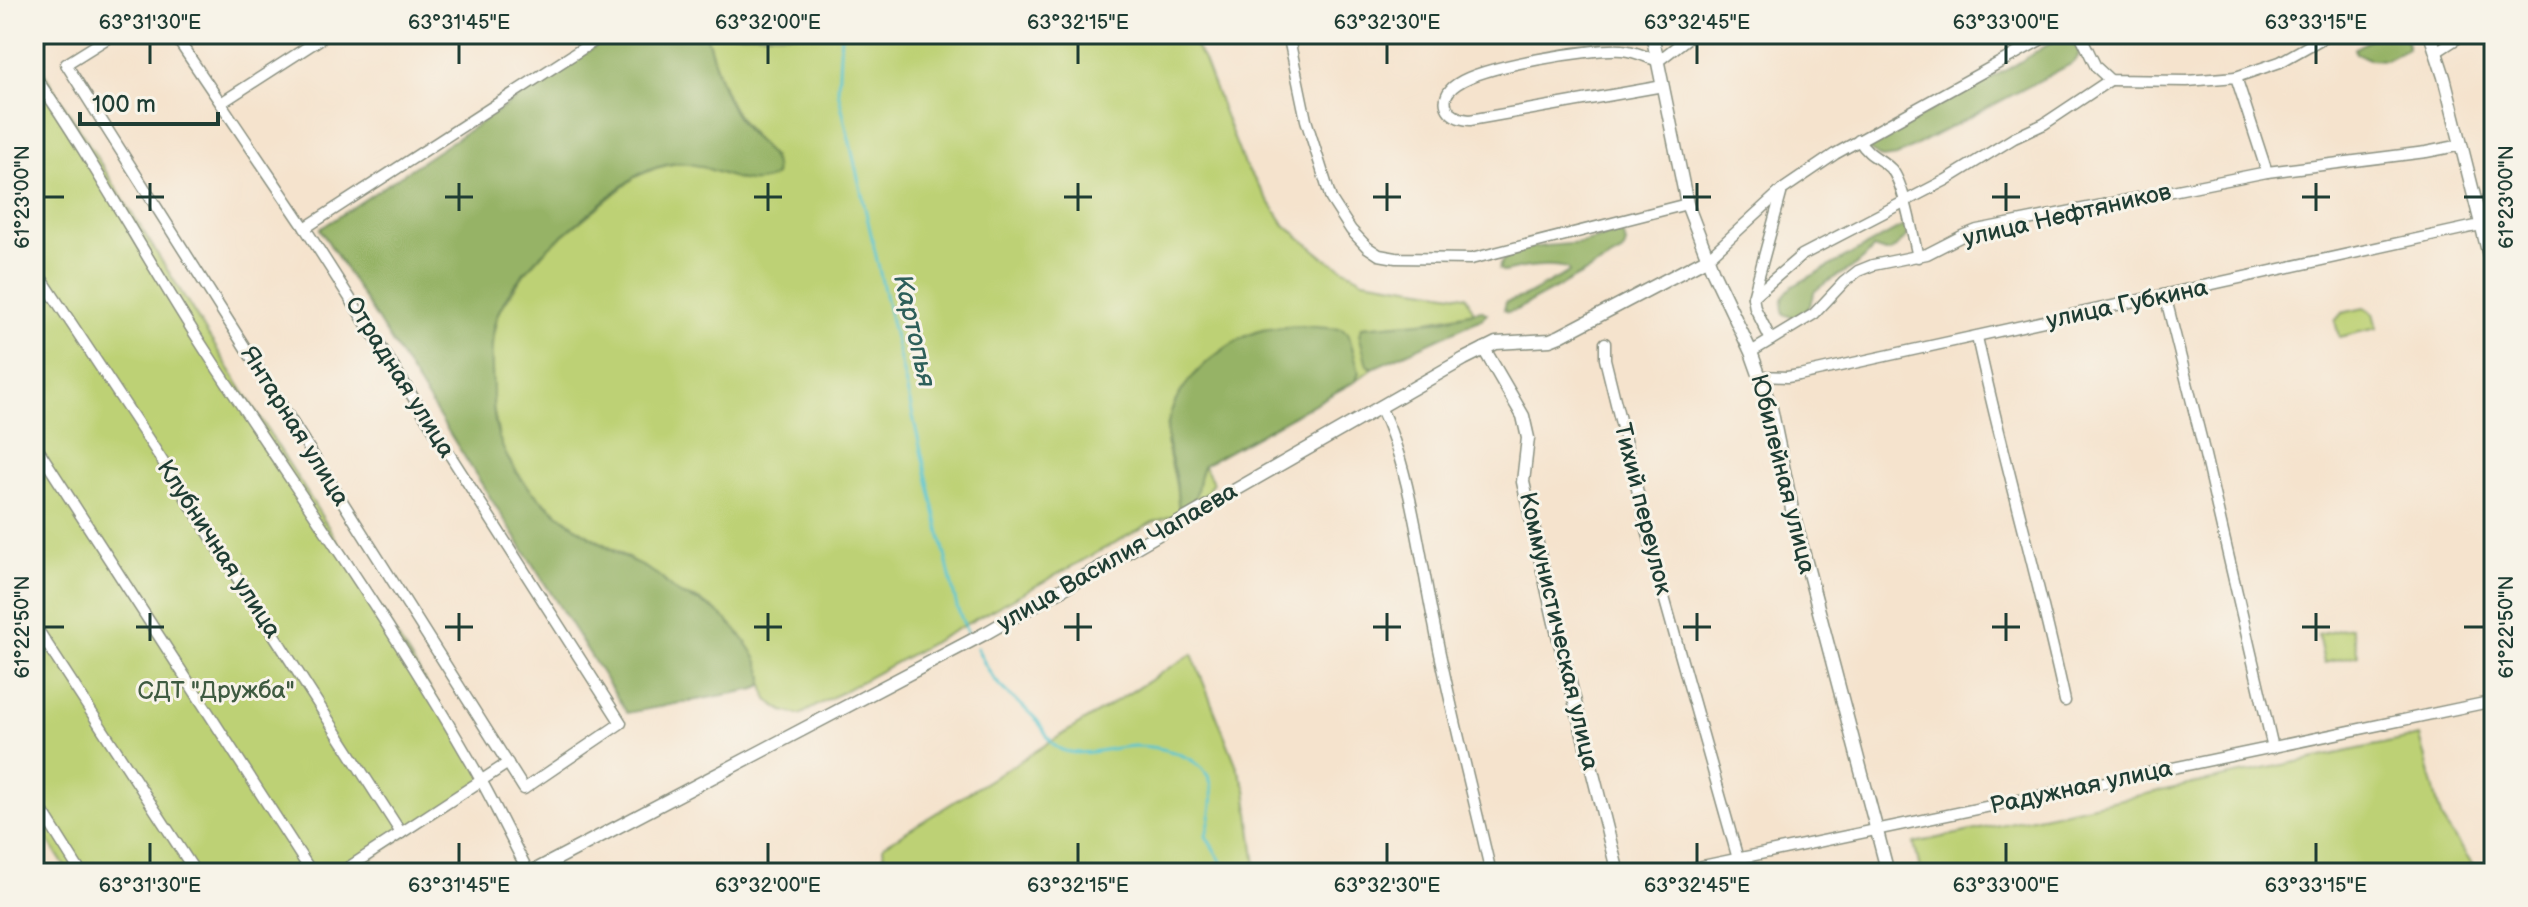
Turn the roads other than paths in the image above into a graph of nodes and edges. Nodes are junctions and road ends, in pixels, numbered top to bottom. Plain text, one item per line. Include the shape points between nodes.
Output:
1 (47, 34) edge
2 (114, 34) edge
3 (174, 34) edge
4 (328, 34) edge
5 (605, 34) edge
6 (1288, 34) edge
7 (1652, 34) edge
8 (1693, 34) edge
9 (2051, 34) edge
10 (2080, 34) edge
11 (2330, 34) edge
12 (2430, 34) edge
13 (2464, 34) edge
14 (34, 42) edge
15 (2436, 52) junction
16 (1658, 61) junction
17 (34, 75) edge
18 (2236, 77) junction
19 (2110, 80) junction
20 (1663, 86) junction
21 (221, 103) junction
22 (1859, 140) junction
23 (2462, 145) junction
24 (2267, 172) junction
25 (1782, 190) junction
26 (1903, 201) junction
27 (1687, 204) junction
28 (2488, 224) edge
29 (305, 228) junction
30 (1918, 257) junction
31 (1708, 258) junction
32 (34, 267) edge
33 (2494, 275) edge
34 (2165, 295) junction
35 (1753, 297) junction
36 (1977, 337) junction
37 (1771, 340) junction
38 (1605, 343) dead end
39 (1484, 349) junction
40 (1751, 352) junction
41 (1759, 376) junction
42 (1380, 407) junction
43 (34, 443) edge
44 (34, 624) edge
45 (2065, 701) dead end
46 (2494, 701) edge
47 (2273, 748) junction
48 (508, 763) junction
49 (481, 781) junction
50 (524, 789) joint
51 (34, 798) edge
52 (1877, 830) junction
53 (401, 833) junction
54 (1738, 859) junction
55 (81, 873) edge
56 (196, 873) edge
57 (312, 873) edge
58 (340, 873) edge
59 (530, 873) edge
60 (1491, 873) edge
61 (1618, 873) edge
62 (1669, 873) edge
63 (1888, 873) edge

1 - 14 street
2 - 48 street, Янтарная улица via 66,64
3 - 21 street, Отрадная улица
4 - 21 street
5 - 29 street
6 - 27 street via 1306,120 1331,199 1351,230 1379,255 1471,259
7 - 16 street, Юбилейная улица
8 - 16 street
9 - 22 street
10 - 19 street via 2096,67
11 - 18 street via 2280,62
12 - 15 street
13 - 15 street
15 - 23 street
16 - 20 street, Юбилейная улица
16 - 20 street via 1626,50 1563,55 1459,82 1447,94 1446,107 1452,116 1470,120
17 - 49 street, Янтарная улица
18 - 19 street
18 - 24 street
19 - 26 street via 2044,124
20 - 27 street, Юбилейная улица
21 - 29 street, Отрадная улица
22 - 25 street
22 - 26 street via 1897,177
23 - 24 street, улица Нефтяников
23 - 28 street
24 - 30 street, улица Нефтяников via 1977,230
25 - 31 street
25 - 35 street
26 - 30 street
26 - 35 street via 1802,255
27 - 31 street, Юбилейная улица
28 - 33 street
28 - 34 street, улица Губкина
29 - 50 street, Отрадная улица via 621,723
30 - 37 street, улица Нефтяников via 1858,271 1814,314
31 - 39 street, улица Василия Чапаева via 1560,336
31 - 40 street, Юбилейная улица
32 - 53 street, Клубничная улица
34 - 36 street, улица Губкина
34 - 47 street
35 - 37 street
36 - 41 street, улица Губкина via 1787,377
36 - 45 street
37 - 40 street, улица Нефтяников
38 - 54 street, Тихий переулок via 1662,590
39 - 42 street, улица Василия Чапаева
39 - 61 street, Коммунистическая улица via 1523,416 1528,438 1523,482
40 - 41 street, Юбилейная улица
41 - 52 street, Юбилейная улица
42 - 59 street, улица Василия Чапаева via 986,633
42 - 60 street via 1406,488
43 - 57 street
44 - 56 street
46 - 47 street, Радужная улица
47 - 52 street, Радужная улица
48 - 49 street
48 - 50 street, Янтарная улица
49 - 53 street
49 - 59 street, Янтарная улица
51 - 55 street
52 - 54 street, Радужная улица
52 - 63 street, Юбилейная улица
53 - 58 street
54 - 62 street, Радужная улица

